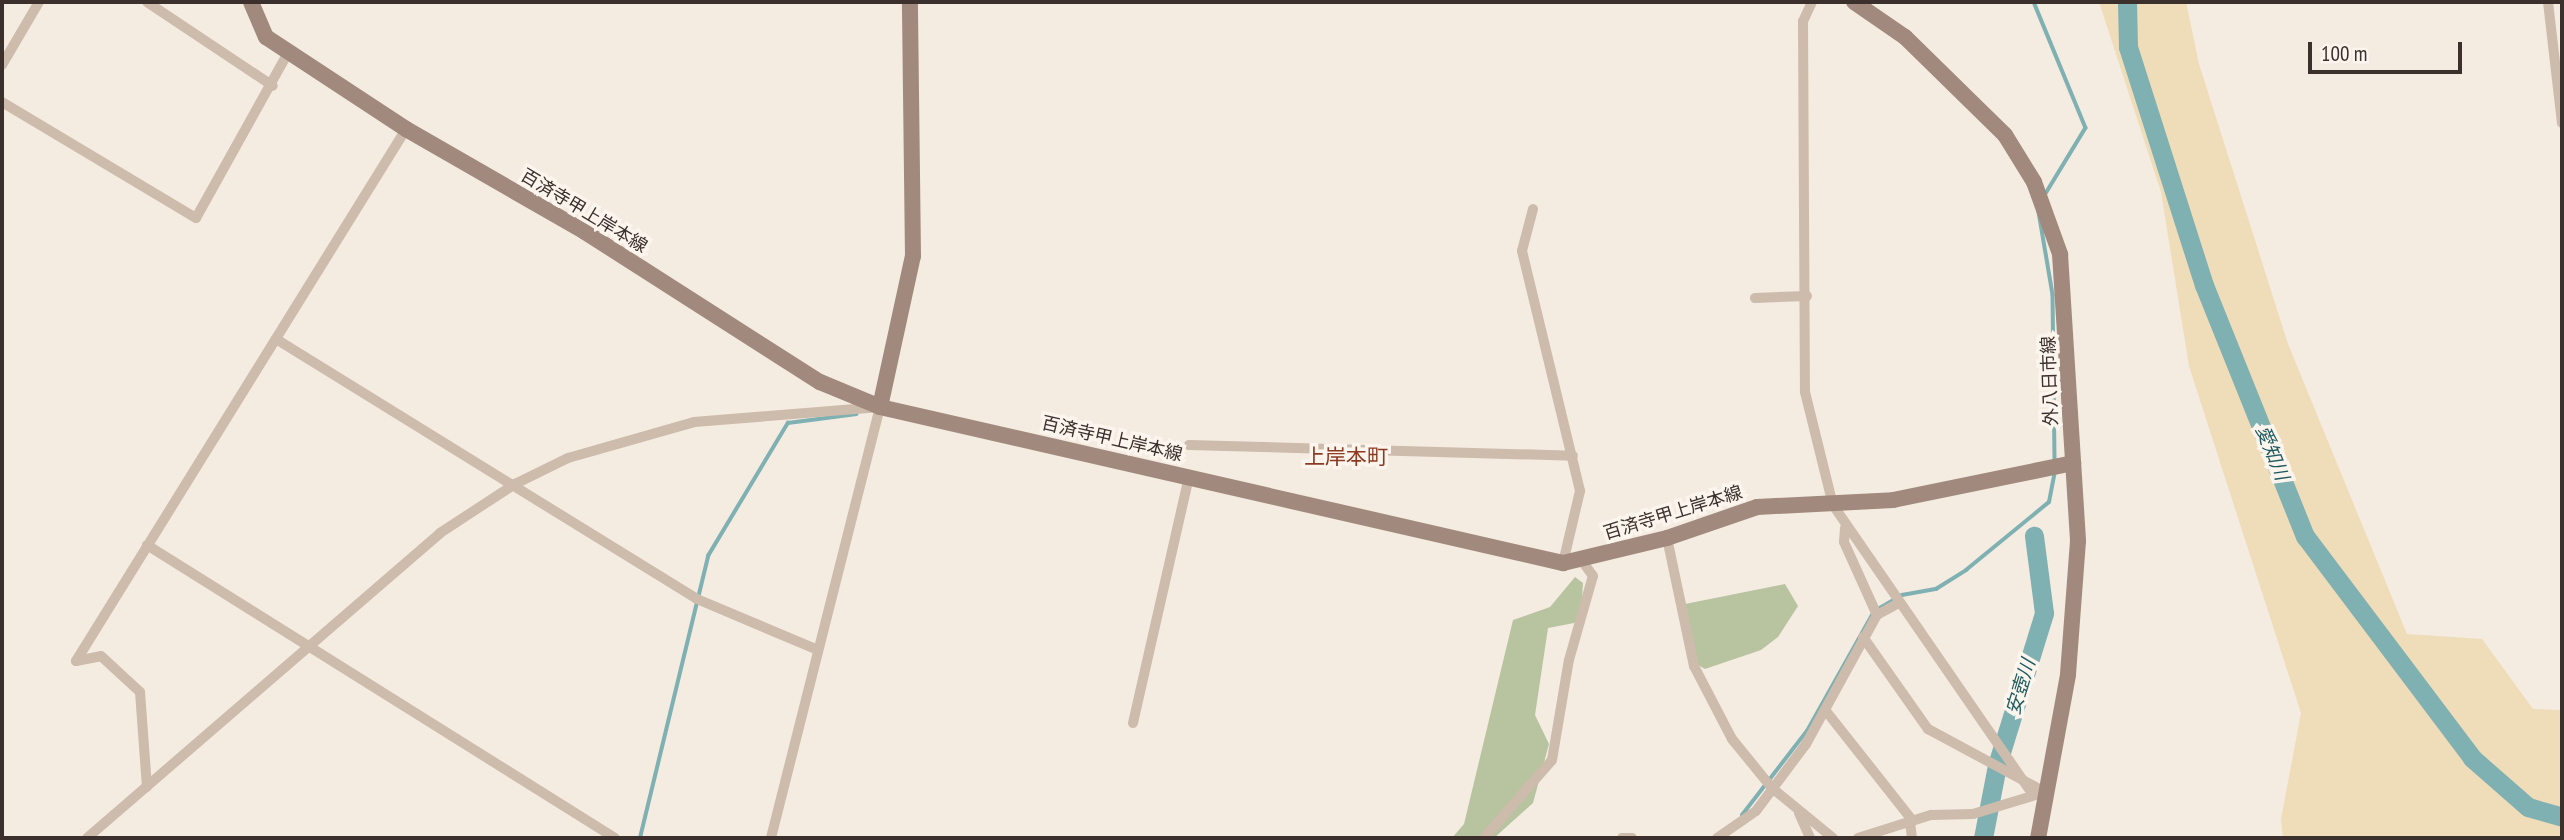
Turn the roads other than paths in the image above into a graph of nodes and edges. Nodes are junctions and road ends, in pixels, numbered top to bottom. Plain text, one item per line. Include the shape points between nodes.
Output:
1 (40, 2) edge
2 (147, 2) edge
3 (251, 2) edge
4 (910, 2) edge
5 (1812, 2) edge
6 (1854, 2) edge
7 (2548, 2) edge
8 (289, 53) junction
9 (2, 65) edge
10 (273, 86) junction
11 (2, 102) edge
12 (2562, 123) edge
13 (406, 129) junction
14 (1532, 209) dead end
15 (1807, 296) junction
16 (1755, 298) dead end
17 (276, 340) junction
18 (880, 407) junction
19 (1189, 445) dead end
20 (1573, 456) junction
21 (2058, 463) junction
22 (1189, 476) junction
23 (515, 484) junction
24 (1833, 505) junction
25 (1845, 526) junction
26 (1667, 538) junction
27 (147, 545) junction
28 (1582, 561) junction
29 (1563, 563) junction
30 (1899, 603) junction
31 (1877, 615) junction
32 (1863, 637) junction
33 (310, 645) junction
34 (818, 650) junction
35 (1826, 711) junction
36 (1133, 723) dead end
37 (147, 787) junction
38 (1772, 788) junction
39 (2037, 790) junction
40 (1798, 810) junction
41 (1912, 821) junction
42 (87, 838) edge
43 (615, 838) edge
44 (771, 838) edge
45 (1484, 838) edge
46 (1622, 838) edge
47 (1632, 838) edge
48 (1717, 838) edge
49 (1810, 838) edge
50 (1833, 838) edge
51 (1858, 838) edge
52 (1912, 838) edge
53 (2038, 838) edge

1 - 9 street
2 - 10 street
3 - 8 main road, 百済寺甲上岸本線 via 256,25
4 - 18 main road via 913,256
5 - 15 street via 1803,21
6 - 21 main road, 外八日市線 via 1973,99 2034,182 2065,286
7 - 12 street
8 - 10 street
8 - 13 main road, 百済寺甲上岸本線
10 - 11 street via 197,218
13 - 17 street
13 - 18 main road, 百済寺甲上岸本線 via 585,232 820,382
14 - 20 street via 1522,251
15 - 16 street
15 - 24 street via 1805,391
17 - 23 street
17 - 27 street
18 - 22 main road, 百済寺甲上岸本線
18 - 23 street via 694,422 568,458
18 - 34 street
19 - 20 street
20 - 29 street via 1580,491
21 - 24 main road, 百済寺甲上岸本線 via 1893,500
21 - 39 main road, 外八日市線 via 2078,541 2068,675
22 - 29 main road, 百済寺甲上岸本線
22 - 36 street
23 - 33 street via 440,533
23 - 34 street via 696,598
24 - 25 street
24 - 26 main road, 百済寺甲上岸本線 via 1757,507
25 - 30 street
25 - 31 street via 1844,542
26 - 28 main road, 百済寺甲上岸本線
26 - 38 street via 1695,666 1739,750
27 - 33 street
27 - 37 street via 76,661 101,656 140,692
28 - 29 main road, 百済寺甲上岸本線
28 - 45 street via 1593,576 1569,660 1552,760
30 - 31 street
30 - 39 street
31 - 32 street
32 - 35 street
32 - 39 street via 1928,729
33 - 37 street
33 - 43 street
34 - 44 street
35 - 38 street
35 - 41 street
37 - 42 street
38 - 40 street
38 - 48 street via 1747,820
39 - 41 street via 1973,814
39 - 53 main road, 外八日市線
40 - 49 street
40 - 50 street
41 - 51 street
41 - 52 street
46 - 47 street

